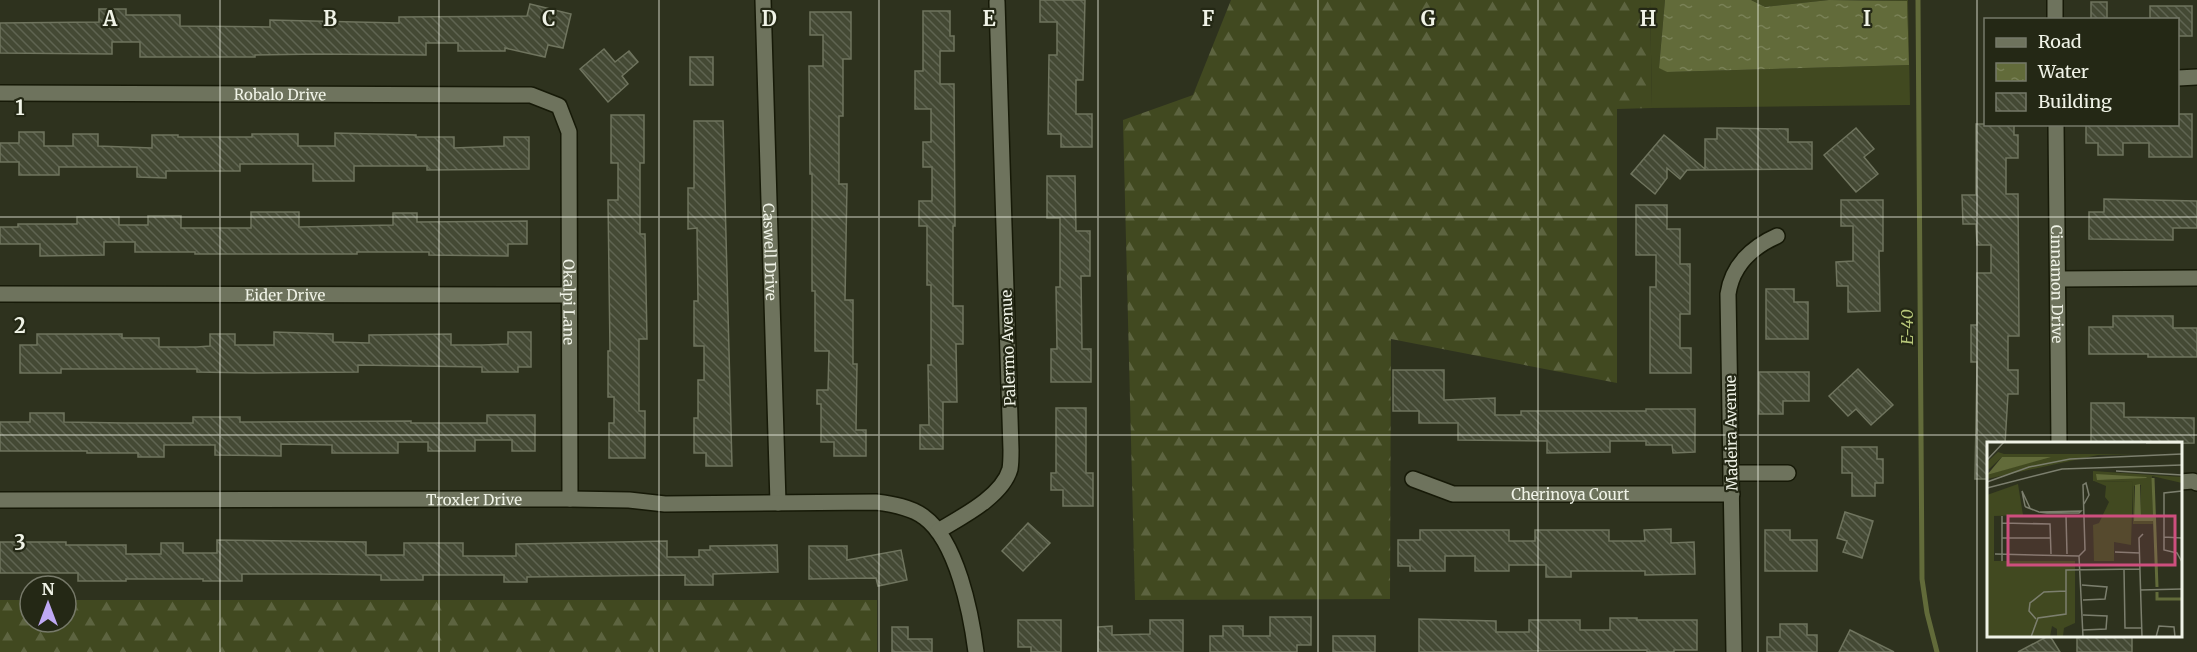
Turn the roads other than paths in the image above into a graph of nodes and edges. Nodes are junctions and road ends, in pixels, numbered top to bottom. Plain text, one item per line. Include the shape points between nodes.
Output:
1 (763, 0) edge
2 (2055, 0) edge
3 (997, 2) dead end
4 (2055, 18) edge
5 (2197, 77) edge
6 (2179, 78) edge
7 (0, 93) edge
8 (559, 106) joint
9 (2056, 126) edge
10 (1777, 236) dead end
11 (2197, 278) edge
12 (2058, 279) junction
13 (0, 294) edge
14 (569, 295) junction
15 (2059, 442) edge
16 (1732, 473) junction
17 (1788, 473) dead end
18 (1413, 478) dead end
19 (2182, 482) edge
20 (2197, 483) edge
21 (1732, 494) junction
22 (570, 499) junction
23 (0, 500) edge
24 (778, 503) junction
25 (938, 531) junction
26 (976, 652) edge
27 (1734, 652) edge

1 - 24 street, Caswell Drive
2 - 4 street
3 - 25 street, Palermo Avenue via 1009,470 1000,488 977,508
5 - 6 street
7 - 8 street, Robalo Drive via 531,95
8 - 14 street, Okalpi Lane via 569,132
9 - 12 street, Cinnamon Drive
10 - 16 street, Madeira Avenue via 1751,252 1739,265 1730,285
11 - 12 street
12 - 15 street, Cinnamon Drive
13 - 14 street, Eider Drive
14 - 22 street, Okalpi Lane
16 - 17 street
16 - 21 street, Madeira Avenue
18 - 21 street, Cherinoya Court via 1453,494
19 - 20 street
21 - 27 street, Madeira Avenue
22 - 23 street, Troxler Drive
22 - 24 street, Troxler Drive via 665,504
24 - 25 street, Troxler Drive via 893,504 924,517
25 - 26 street via 961,581

